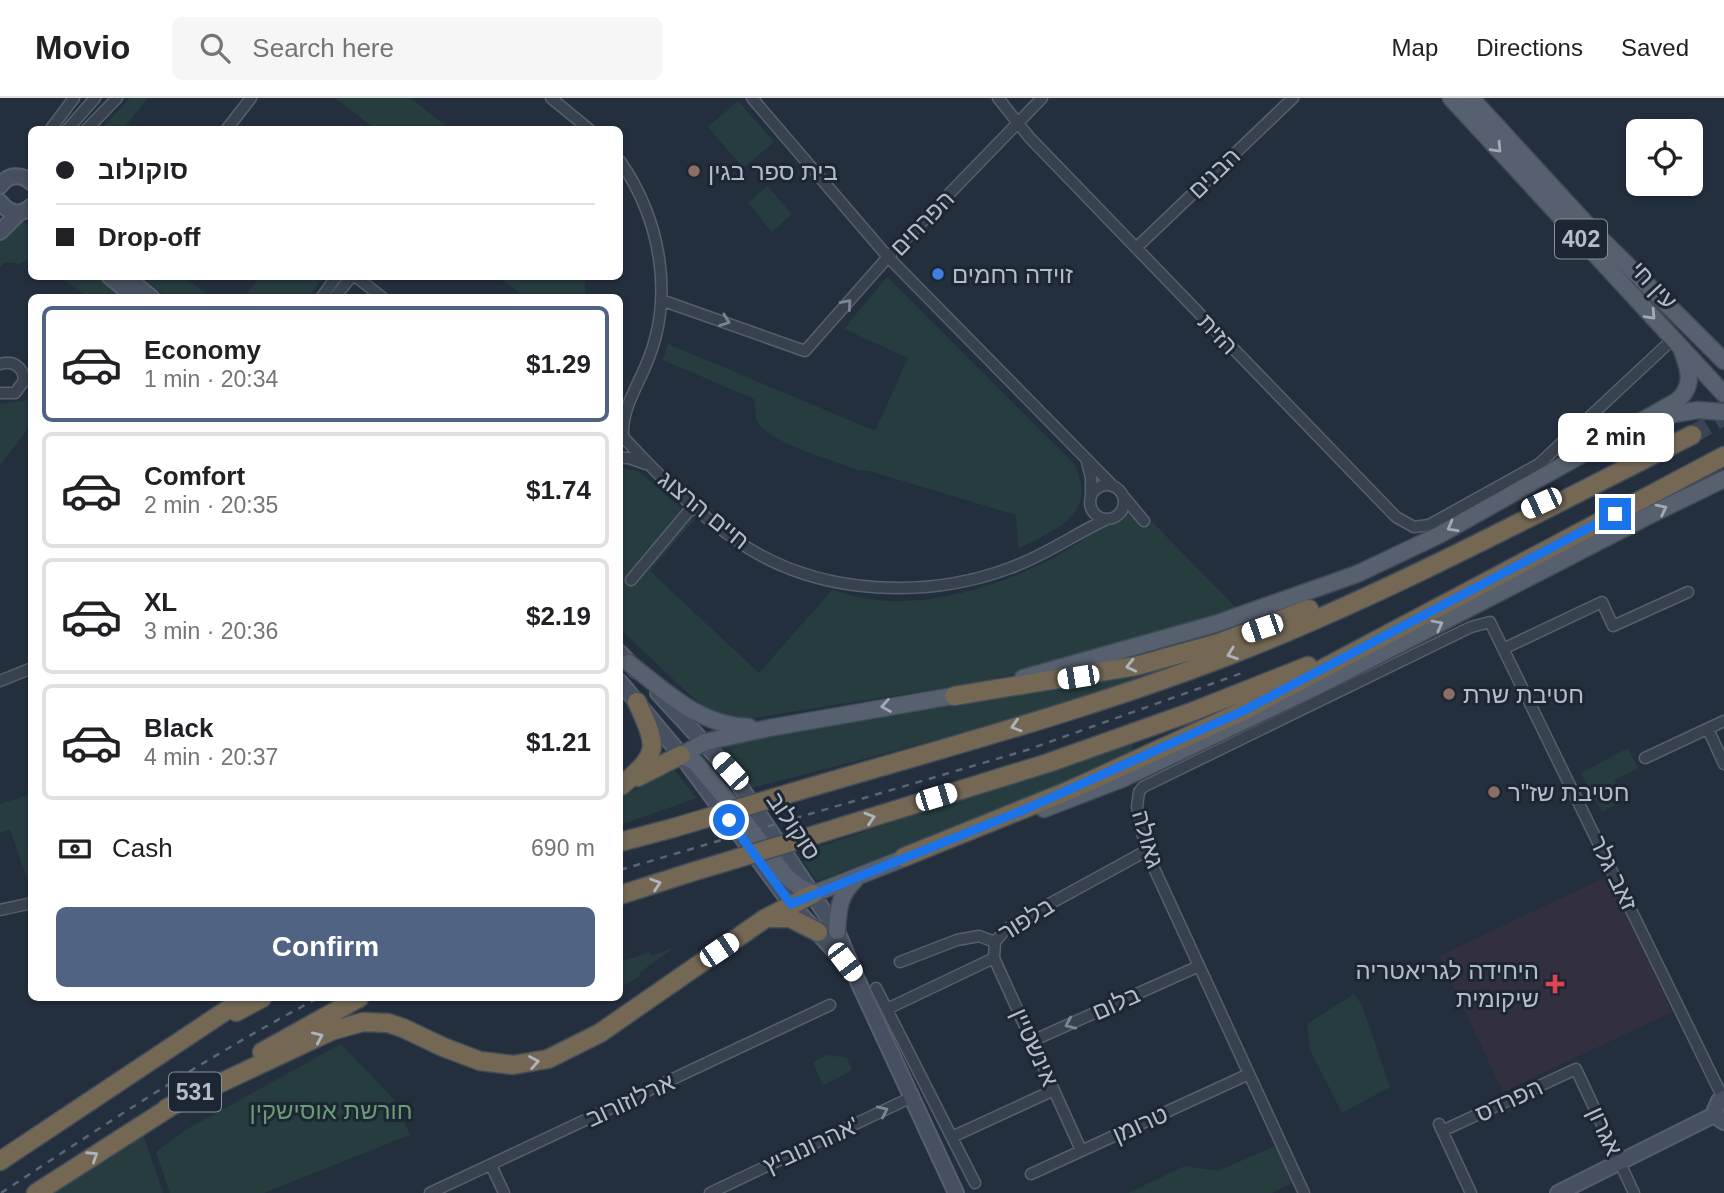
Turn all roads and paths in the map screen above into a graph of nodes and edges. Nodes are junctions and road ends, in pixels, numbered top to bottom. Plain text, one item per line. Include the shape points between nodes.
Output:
1 (74, 98) edge
2 (95, 98) edge
3 (117, 98) edge
4 (251, 98) edge
5 (551, 98) edge
6 (752, 98) edge
7 (998, 98) edge
8 (1042, 98) edge
9 (1293, 98) edge
10 (1451, 98) edge
11 (1471, 98) edge
12 (239, 113) junction
13 (1019, 123) junction
14 (53, 126) edge
15 (70, 126) edge
16 (90, 126) edge
17 (229, 126) edge
18 (236, 126) edge
19 (585, 126) edge
20 (623, 166) edge
21 (0, 202) edge
22 (26, 211) edge
23 (0, 232) edge
24 (1136, 248) junction
25 (888, 257) junction
26 (114, 280) edge
27 (130, 280) edge
28 (350, 280) edge
29 (359, 280) edge
30 (131, 294) edge
31 (147, 294) edge
32 (338, 294) edge
33 (378, 294) edge
34 (661, 300) junction
35 (1678, 344) junction
36 (1724, 361) edge
37 (0, 364) edge
38 (22, 370) junction
39 (28, 375) edge
40 (1717, 383) edge
41 (28, 389) edge
42 (19, 390) junction
43 (0, 393) edge
44 (1724, 394) edge
45 (627, 404) junction
46 (623, 409) edge
47 (1724, 412) edge
48 (1640, 423) junction
49 (623, 429) edge
50 (623, 436) edge
51 (1083, 456) junction
52 (1724, 456) edge
53 (623, 457) edge
54 (650, 466) junction
55 (1724, 472) edge
56 (1724, 480) edge
57 (1706, 486) junction
58 (1114, 487) junction
59 (1123, 496) junction
60 (1090, 500) junction
61 (693, 506) junction
62 (1110, 519) junction
63 (1075, 535) junction
64 (631, 580) dead end
65 (1688, 592) dead end
66 (1440, 607) junction
67 (1505, 648) junction
68 (624, 658) edge
69 (28, 670) edge
70 (0, 681) edge
71 (623, 686) edge
72 (954, 696) junction
73 (637, 702) junction
74 (1724, 722) edge
75 (769, 728) junction
76 (1708, 729) junction
77 (705, 743) junction
78 (681, 755) junction
79 (1645, 758) dead end
80 (1724, 764) edge
81 (623, 784) edge
82 (623, 785) edge
83 (623, 841) edge
84 (1146, 851) junction
85 (904, 857) junction
86 (861, 875) junction
87 (623, 894) edge
88 (813, 894) junction
89 (28, 904) edge
90 (791, 904) junction
91 (0, 910) edge
92 (766, 918) junction
93 (837, 931) junction
94 (818, 932) junction
95 (995, 942) junction
96 (995, 958) junction
97 (900, 962) dead end
98 (1199, 966) junction
99 (855, 975) junction
100 (876, 988) dead end
101 (241, 1001) edge
102 (257, 1001) edge
103 (354, 1001) edge
104 (830, 1005) dead end
105 (887, 1009) junction
106 (1032, 1041) junction
107 (1576, 1069) joint
108 (1249, 1074) junction
109 (125, 1079) junction
110 (1054, 1090) junction
111 (912, 1097) junction
112 (1723, 1098) edge
113 (167, 1108) junction
114 (1720, 1118) edge
115 (952, 1138) junction
116 (1081, 1150) junction
117 (0, 1161) edge
118 (1619, 1162) junction
119 (491, 1165) junction
120 (1031, 1174) dead end
121 (975, 1183) dead end
122 (36, 1193) edge
123 (430, 1193) edge
124 (503, 1193) edge
125 (710, 1193) edge
126 (956, 1193) edge
127 (1304, 1193) edge
128 (1472, 1193) edge
129 (1558, 1193) edge
130 (1634, 1193) edge

1 - 14 street
2 - 15 street
3 - 16 street
4 - 12 street
5 - 19 street
6 - 25 street
7 - 13 street, הזית
8 - 13 street, הפרחים
9 - 24 street, הבנים
10 -> 35 main road, עין חי / 402
11 - 36 main road, עין חי / 402 via 1589,227
12 - 17 street
12 - 18 street
13 - 24 street, הזית
13 - 25 street, הפרחים
20 - 34 street via 654,234
21 - 22 main road via 9,211
22 - 23 main road
24 - 35 street, הזית via 1396,517 1414,527 1429,524 1539,464
34 -> 25 street, הפרחים via 805,351
25 - 51 street
26 - 30 main road
27 - 31 main road
28 - 32 street
29 - 33 street
34 - 45 street via 651,352
35 - 40 main road, עין חי / 402
35 - 48 main road via 1690,378 1686,391
37 - 38 street via 13,363
38 - 39 street
38 - 42 street via 24,381
40 - 44 main road, 402
41 - 42 street
42 - 43 street via 10,395
45 - 46 street
45 - 49 street
47 - 48 main road via 1689,411
48 -> 72 main road via 1439,535 1357,574 1162,640
50 - 54 street, חיים הרצוג
51 - 58 street
51 - 60 street via 1091,474
52 - 66 highway
53 - 54 street
54 - 61 street, חיים הרצוג
55 - 57 main road
56 - 57 main road
85 -> 57 main road via 1122,779 1326,682
58 - 59 street
58 - 60 street via 1099,487
59 - 62 street via 1123,508
59 - 62 street via 1144,521
60 - 62 street via 1095,515
60 - 63 street
61 - 63 street, חיים הרצוג via 746,547 781,565 833,581 880,587 942,585 980,578 1013,567
61 - 64 street
62 - 63 street, חיים הרצוג
65 - 67 street via 1614,626 1602,602
66 - 85 highway via 1243,711 1068,791
87 -> 66 highway, bridge via 1048,763 1298,671
67 - 84 street, גאולה via 1490,622 1471,627 1143,787 1136,799
67 - 112 street, זאב גלר
68 - 75 main road via 712,722
68 - 77 main road, סוקולוב
69 - 70 street
71 - 73 main road, סוקולוב
72 -> 75 main road
72 - 83 highway, bridge via 1136,666 1262,628 1692,435 1432,566 1247,648 1072,709
73 - 78 main road, סוקולוב
73 - 81 highway via 652,733 653,746 647,762
74 - 76 street
75 - 77 main road
76 - 79 street
76 - 80 street
77 - 78 main road
77 - 88 main road, סוקולוב via 730,771
78 - 82 highway
78 - 88 main road via 695,762 786,876
78 - 90 main road, סוקולוב
84 - 95 street, בלפור via 1023,919
84 - 98 street, גאולה
85 - 86 main road
86 - 88 main road
86 - 93 main road via 842,896
88 - 90 highway
88 - 93 main road, סוקולוב
89 - 91 street
90 - 92 highway
90 - 94 main road, סוקולוב
92 - 94 highway via 790,918
113 -> 92 highway via 331,1031 363,1022 396,1025 480,1061 513,1065 548,1059 600,1033
93 - 99 main road, סוקולוב
94 - 99 main road, סוקולוב
95 - 96 street, אינשטיין
95 - 97 street, בלפור via 979,936 957,940
96 - 105 street, בלפור
96 - 106 street, אינשטיין
98 -> 106 street, בלום
98 - 108 street, גאולה
99 - 111 main road, סוקולוב
100 - 105 street
101 - 109 highway
102 - 109 highway, 531
103 - 113 highway, 531
104 - 119 street, ארלוזורוב
105 - 115 street
106 - 110 street, אינשטיין
107 - 118 street, אגרון
107 - 128 street, הפרדס via 1440,1127
108 - 116 street, טרומן
108 - 127 street, גאולה
109 - 117 highway, 531
110 - 115 street
110 - 116 street, אינשטיין
125 -> 111 street, אהרונוביץ'
111 - 126 main road, סוקולוב
112 - 114 main road via 1716,1105
122 -> 113 highway, 531
114 - 118 main road
115 - 121 street
116 - 120 street, טרומן
118 - 129 main road
118 - 130 street, אגרון
119 - 123 street, ארלוזורוב
119 - 124 street

